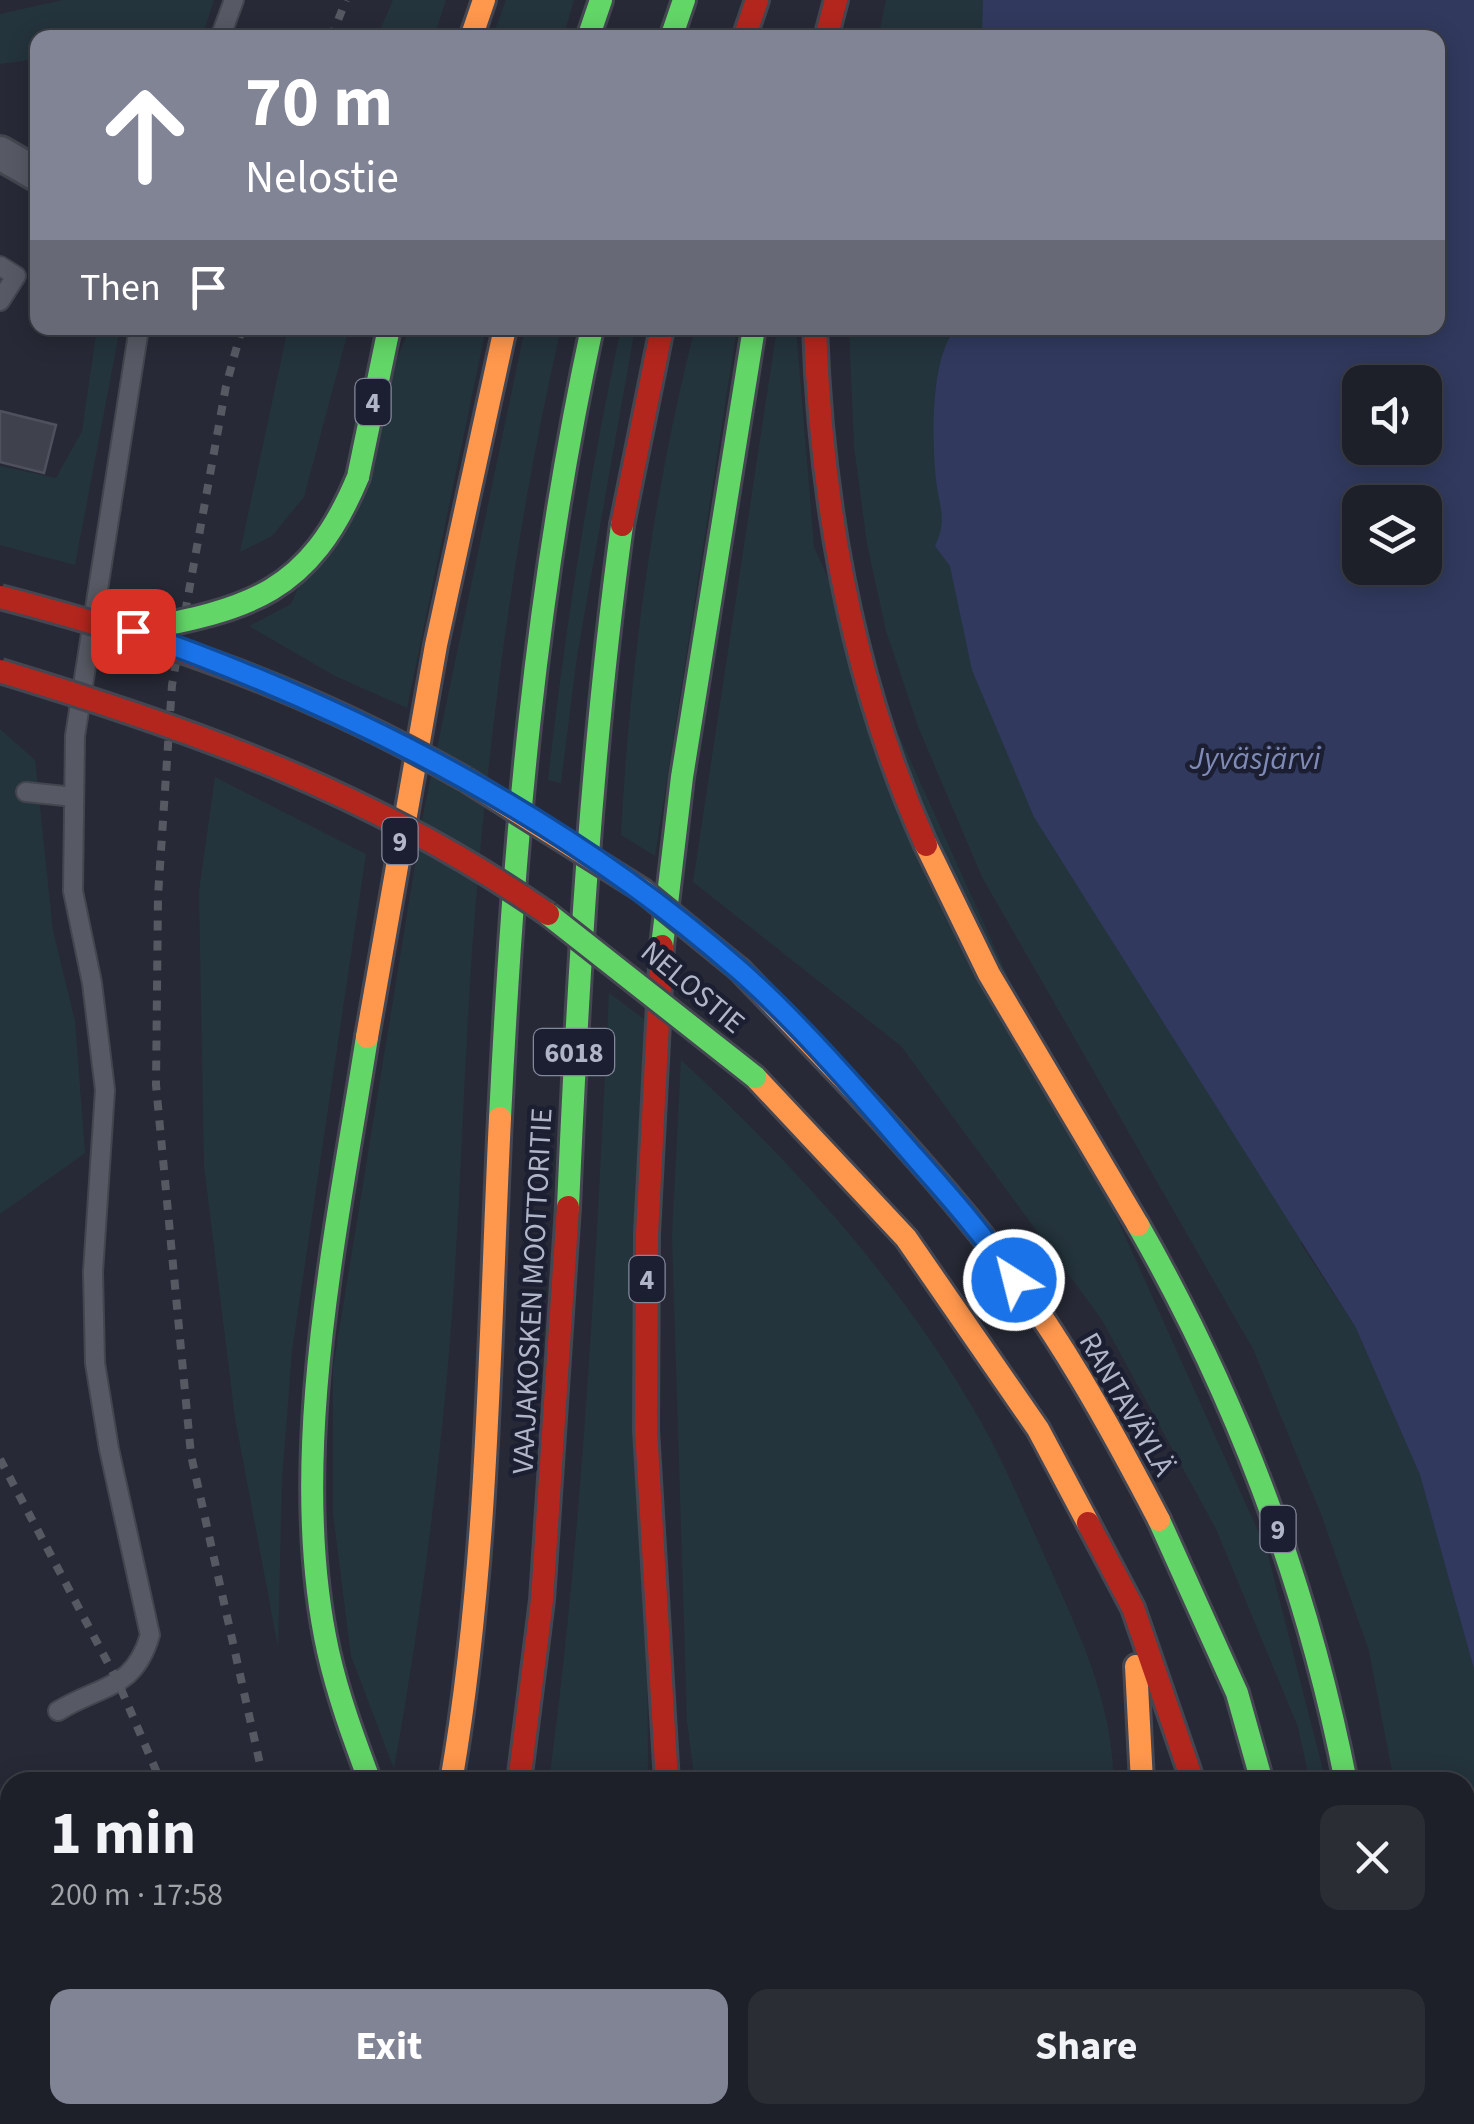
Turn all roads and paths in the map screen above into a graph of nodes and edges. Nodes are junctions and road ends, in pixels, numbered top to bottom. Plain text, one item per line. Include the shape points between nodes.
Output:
1 (234, 0) edge
2 (484, 0) edge
3 (600, 0) edge
4 (684, 0) edge
5 (757, 0) edge
6 (836, 0) edge
7 (223, 30) edge
8 (474, 30) edge
9 (591, 30) edge
10 (674, 30) edge
11 (747, 30) edge
12 (828, 30) edge
13 (0, 153) edge
14 (30, 170) edge
15 (0, 266) edge
16 (0, 301) edge
17 (137, 335) edge
18 (388, 335) edge
19 (504, 335) edge
20 (590, 335) edge
21 (661, 335) edge
22 (752, 335) edge
23 (815, 335) edge
24 (0, 597) edge
25 (133, 631) junction
26 (0, 671) edge
27 (26, 792) dead end
28 (74, 797) junction
29 (740, 970) joint
30 (1133, 1608) junction
31 (58, 1710) dead end
32 (366, 1772) edge
33 (452, 1772) edge
34 (520, 1772) edge
35 (666, 1772) edge
36 (1141, 1772) edge
37 (1190, 1772) edge
38 (1259, 1772) edge
39 (1344, 1772) edge

1 - 7 lane
2 - 8 highway
3 - 9 highway
4 - 10 highway
5 - 11 highway
6 - 12 highway
13 - 14 street
15 - 16 lane via 16,276
17 - 28 lane via 75,736
18 - 25 highway, 4, bridge via 358,477 331,540 310,566 210,615
19 - 32 highway, 9 via 408,789 312,1432 319,1593 336,1690
20 - 33 highway, VAAJAKOSKEN MOOTTORITIE / 6018 via 532,652 470,1637
21 - 34 highway, VAAJAKOSKEN MOOTTORITIE / 6018 via 600,661 577,975 560,1385 542,1610
22 - 35 highway, 4 via 684,758 660,958 646,1430
23 - 39 highway, 9 via 832,540 855,645 894,768 988,971 1173,1288 1258,1470 1312,1629
24 - 25 highway, NELOSTIE / 4, bridge
25 - 29 highway, NELOSTIE / 4, bridge via 324,705 445,768 630,882
26 - 30 highway, NELOSTIE, bridge via 152,716 310,779 431,839 616,962 755,1077 906,1238 1056,1461
27 - 28 lane
28 - 31 lane via 73,891 106,1090 93,1272 95,1363 150,1634 142,1663
29 - 38 highway, RANTAVÄYLÄ / 4 via 993,1248 1096,1403 1158,1518 1237,1693
30 - 36 highway
30 - 37 highway

